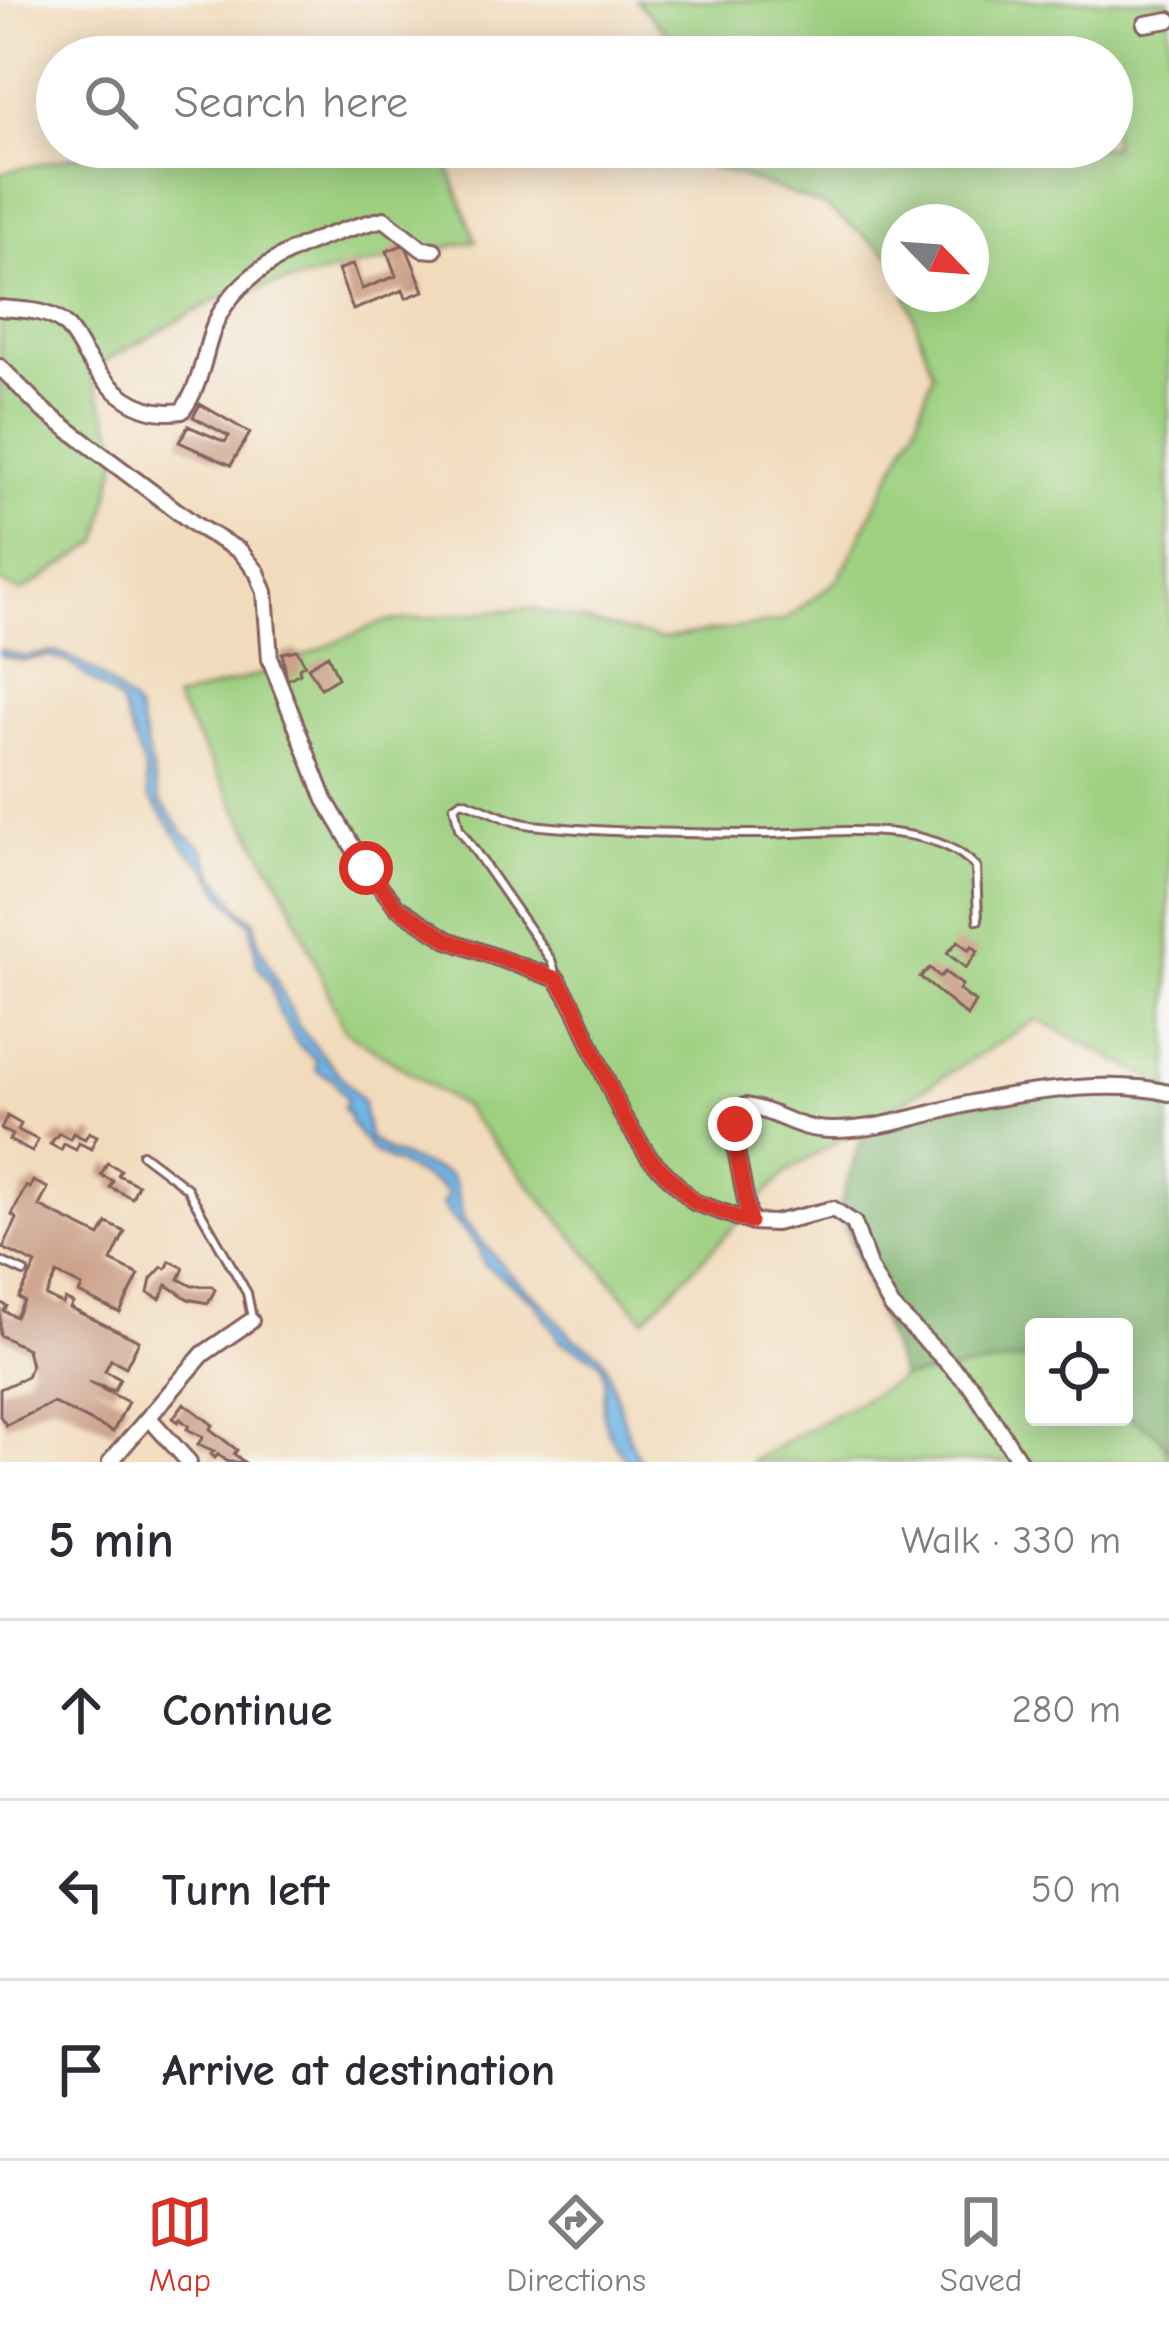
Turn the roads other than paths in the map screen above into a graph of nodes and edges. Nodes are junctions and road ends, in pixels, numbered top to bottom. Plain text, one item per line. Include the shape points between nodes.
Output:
1 (1169, 20) edge
2 (1144, 25) dead end
3 (434, 250) dead end
4 (0, 308) edge
5 (0, 367) edge
6 (978, 920) dead end
7 (557, 979) junction
8 (1169, 1093) edge
9 (142, 1154) dead end
10 (750, 1222) junction
11 (0, 1261) edge
12 (25, 1272) dead end
13 (251, 1322) joint
14 (149, 1418) junction
15 (110, 1462) edge
16 (189, 1462) edge
17 (1020, 1462) edge

1 - 2 street
3 - 4 street via 384,219 337,230 273,263 227,298 193,397 182,411 163,414 102,379 66,324
5 - 7 street via 44,411 240,551 257,572 270,659 325,800 397,907 448,940
6 - 7 lane via 976,867 937,844 833,829 767,834 526,824 462,801 454,806 459,828
7 - 10 street via 649,1157 694,1202
8 - 10 street via 1048,1093 831,1130 745,1106 735,1145
9 - 13 lane via 188,1188 247,1292
10 - 17 street via 833,1209 848,1217 892,1306 972,1387
11 - 12 lane
13 - 14 street via 203,1354
14 - 15 street
14 - 16 street

